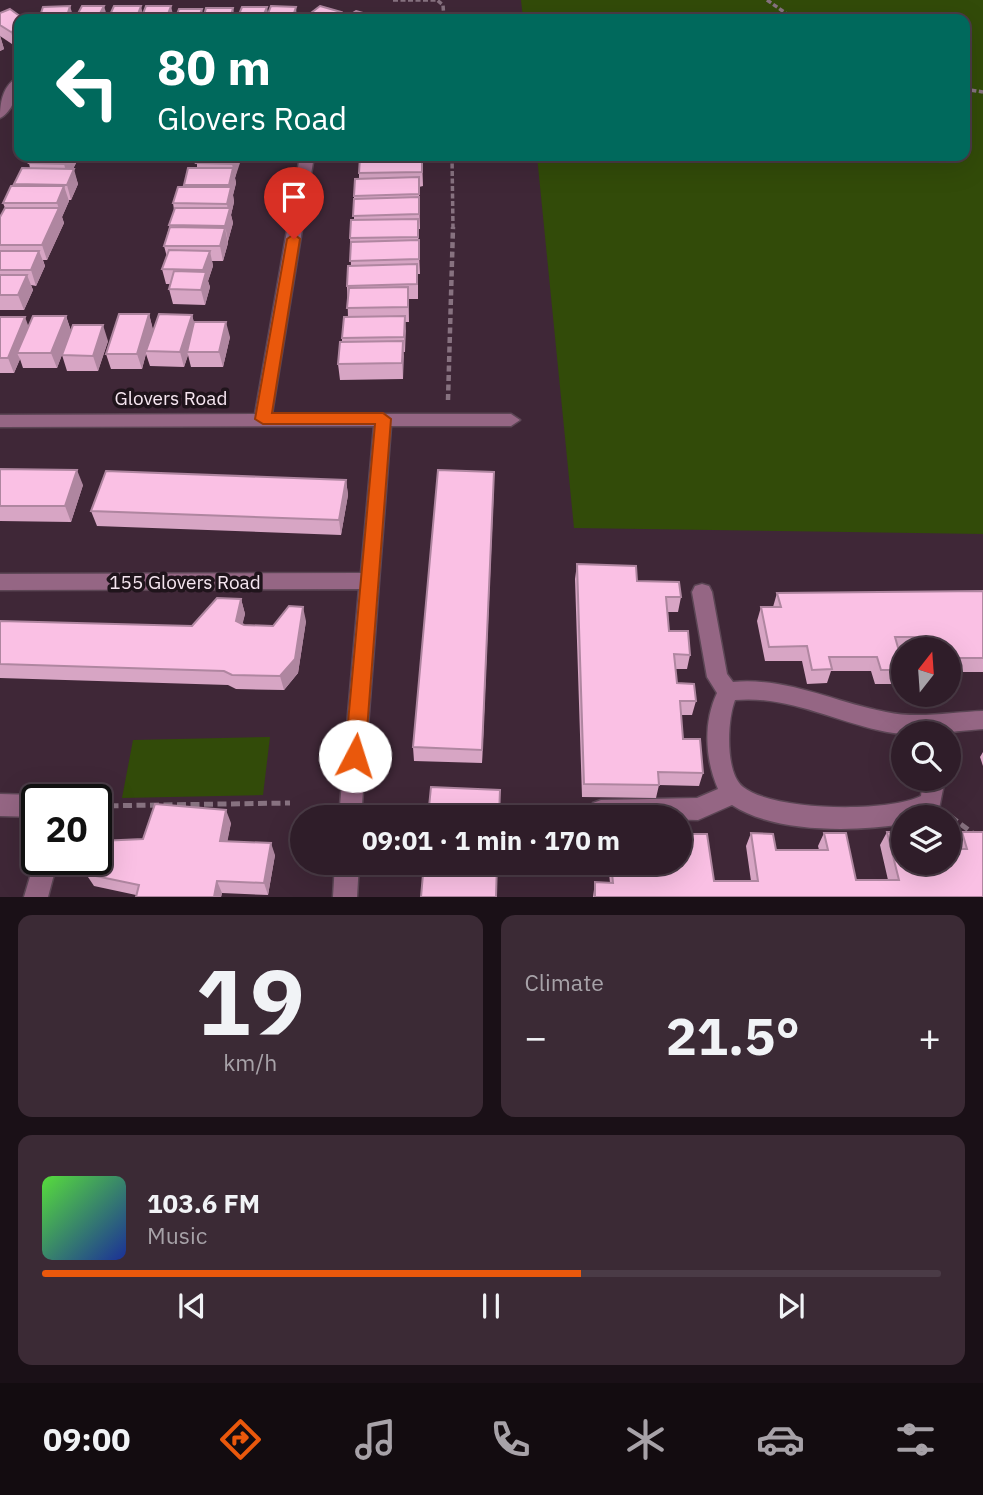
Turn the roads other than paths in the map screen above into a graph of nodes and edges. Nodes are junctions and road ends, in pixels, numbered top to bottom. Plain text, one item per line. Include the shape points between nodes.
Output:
1 (14, 86) edge
2 (0, 114) edge
3 (306, 161) edge
4 (263, 419) junction
5 (383, 419) junction
6 (511, 420) dead end
7 (0, 421) edge
8 (370, 581) junction
9 (0, 582) edge
10 (702, 592) dead end
11 (728, 692) junction
12 (983, 720) edge
13 (891, 723) edge
14 (961, 724) edge
15 (932, 791) edge
16 (733, 794) junction
17 (0, 805) edge
18 (351, 805) edge
19 (21, 806) edge
20 (692, 809) edge
21 (42, 875) edge
22 (346, 875) edge
23 (36, 897) edge
24 (345, 897) edge

1 - 2 street
3 - 4 street
4 - 5 street, Glovers Road
4 - 7 street, Glovers Road
5 - 6 street, Glovers Road
5 - 8 street
8 - 9 street, 155 Glovers Road
8 - 18 street
10 - 11 street via 718,677
11 - 13 street via 750,688 781,693
11 - 16 street via 719,711 718,736 721,769
12 - 14 street
15 - 16 street via 931,802 908,813 875,816 793,815 758,809
16 - 20 street
17 - 19 street
21 - 23 street
22 - 24 street

